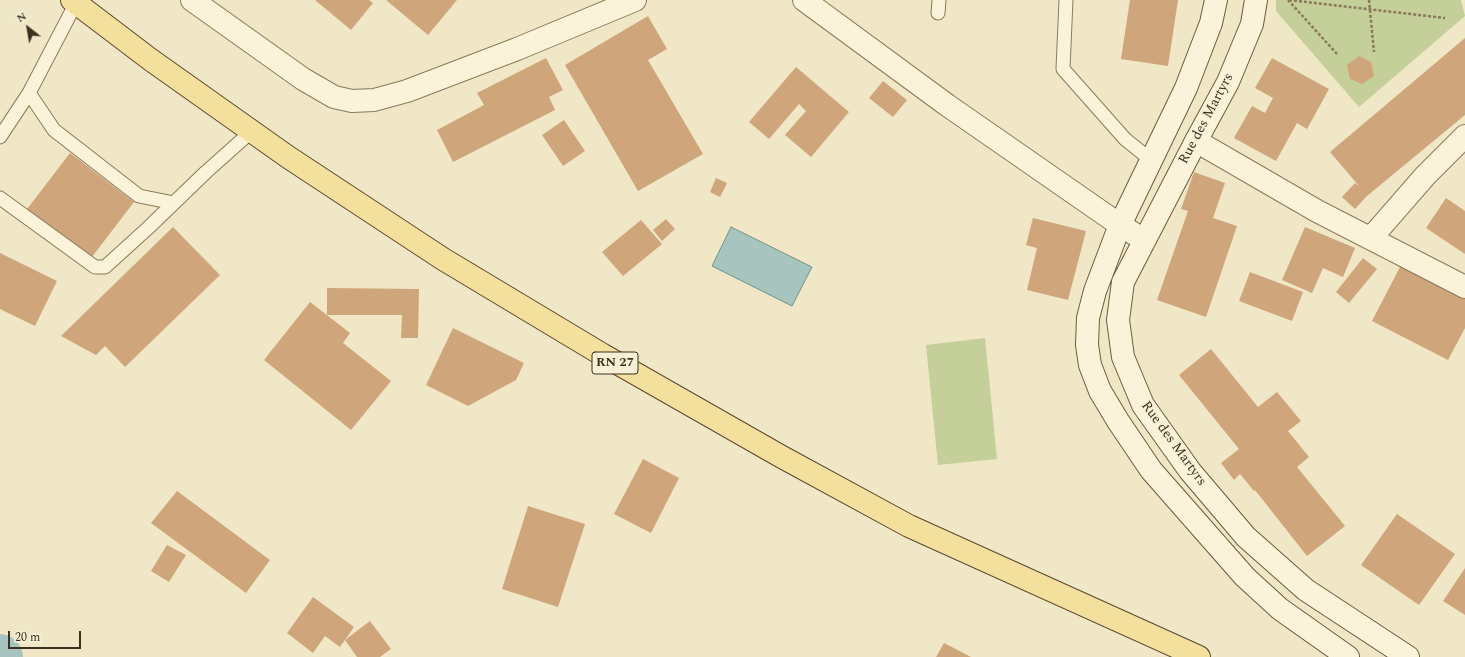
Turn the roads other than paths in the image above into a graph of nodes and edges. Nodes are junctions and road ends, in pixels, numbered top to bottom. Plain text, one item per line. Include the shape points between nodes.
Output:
1 (192, 0) edge
2 (635, 0) edge
3 (804, 0) edge
4 (1066, 0) edge
5 (1216, 0) edge
6 (1256, 0) edge
7 (74, 1) edge
8 (28, 93) junction
9 (252, 131) junction
10 (1465, 136) edge
11 (0, 137) edge
12 (1196, 141) junction
13 (1151, 160) junction
14 (0, 198) edge
15 (174, 203) junction
16 (1120, 225) junction
17 (1371, 238) junction
18 (1144, 240) junction
19 (1465, 287) edge
20 (1199, 657) edge
21 (1348, 657) edge
22 (1408, 657) edge

1 - 2 main road via 303,79 334,97 352,101 374,100 407,91
3 - 16 main road via 948,105
4 - 13 lane via 1063,69 1125,139
5 - 13 main road via 1211,24 1186,88
6 - 12 main road, Rue des Martyrs via 1252,24 1228,82
7 - 8 lane
7 - 9 main road, RN 27 via 151,60
8 - 11 lane
8 - 15 lane via 54,130 139,196
9 - 15 lane
9 - 20 main road, RN 27 via 443,259 603,355 782,457 910,526
10 - 17 main road via 1425,176
12 - 17 main road via 1317,211
12 - 18 main road, Rue des Martyrs
13 - 16 main road
14 - 15 lane via 94,267 105,267
16 - 18 main road
16 - 21 main road via 1095,291 1088,318 1087,345 1090,365 1100,392 1151,470 1245,577 1280,609
17 - 19 main road
18 - 22 main road, Rue des Martyrs via 1123,282 1118,320 1123,357 1143,405 1190,471 1246,537 1306,590

